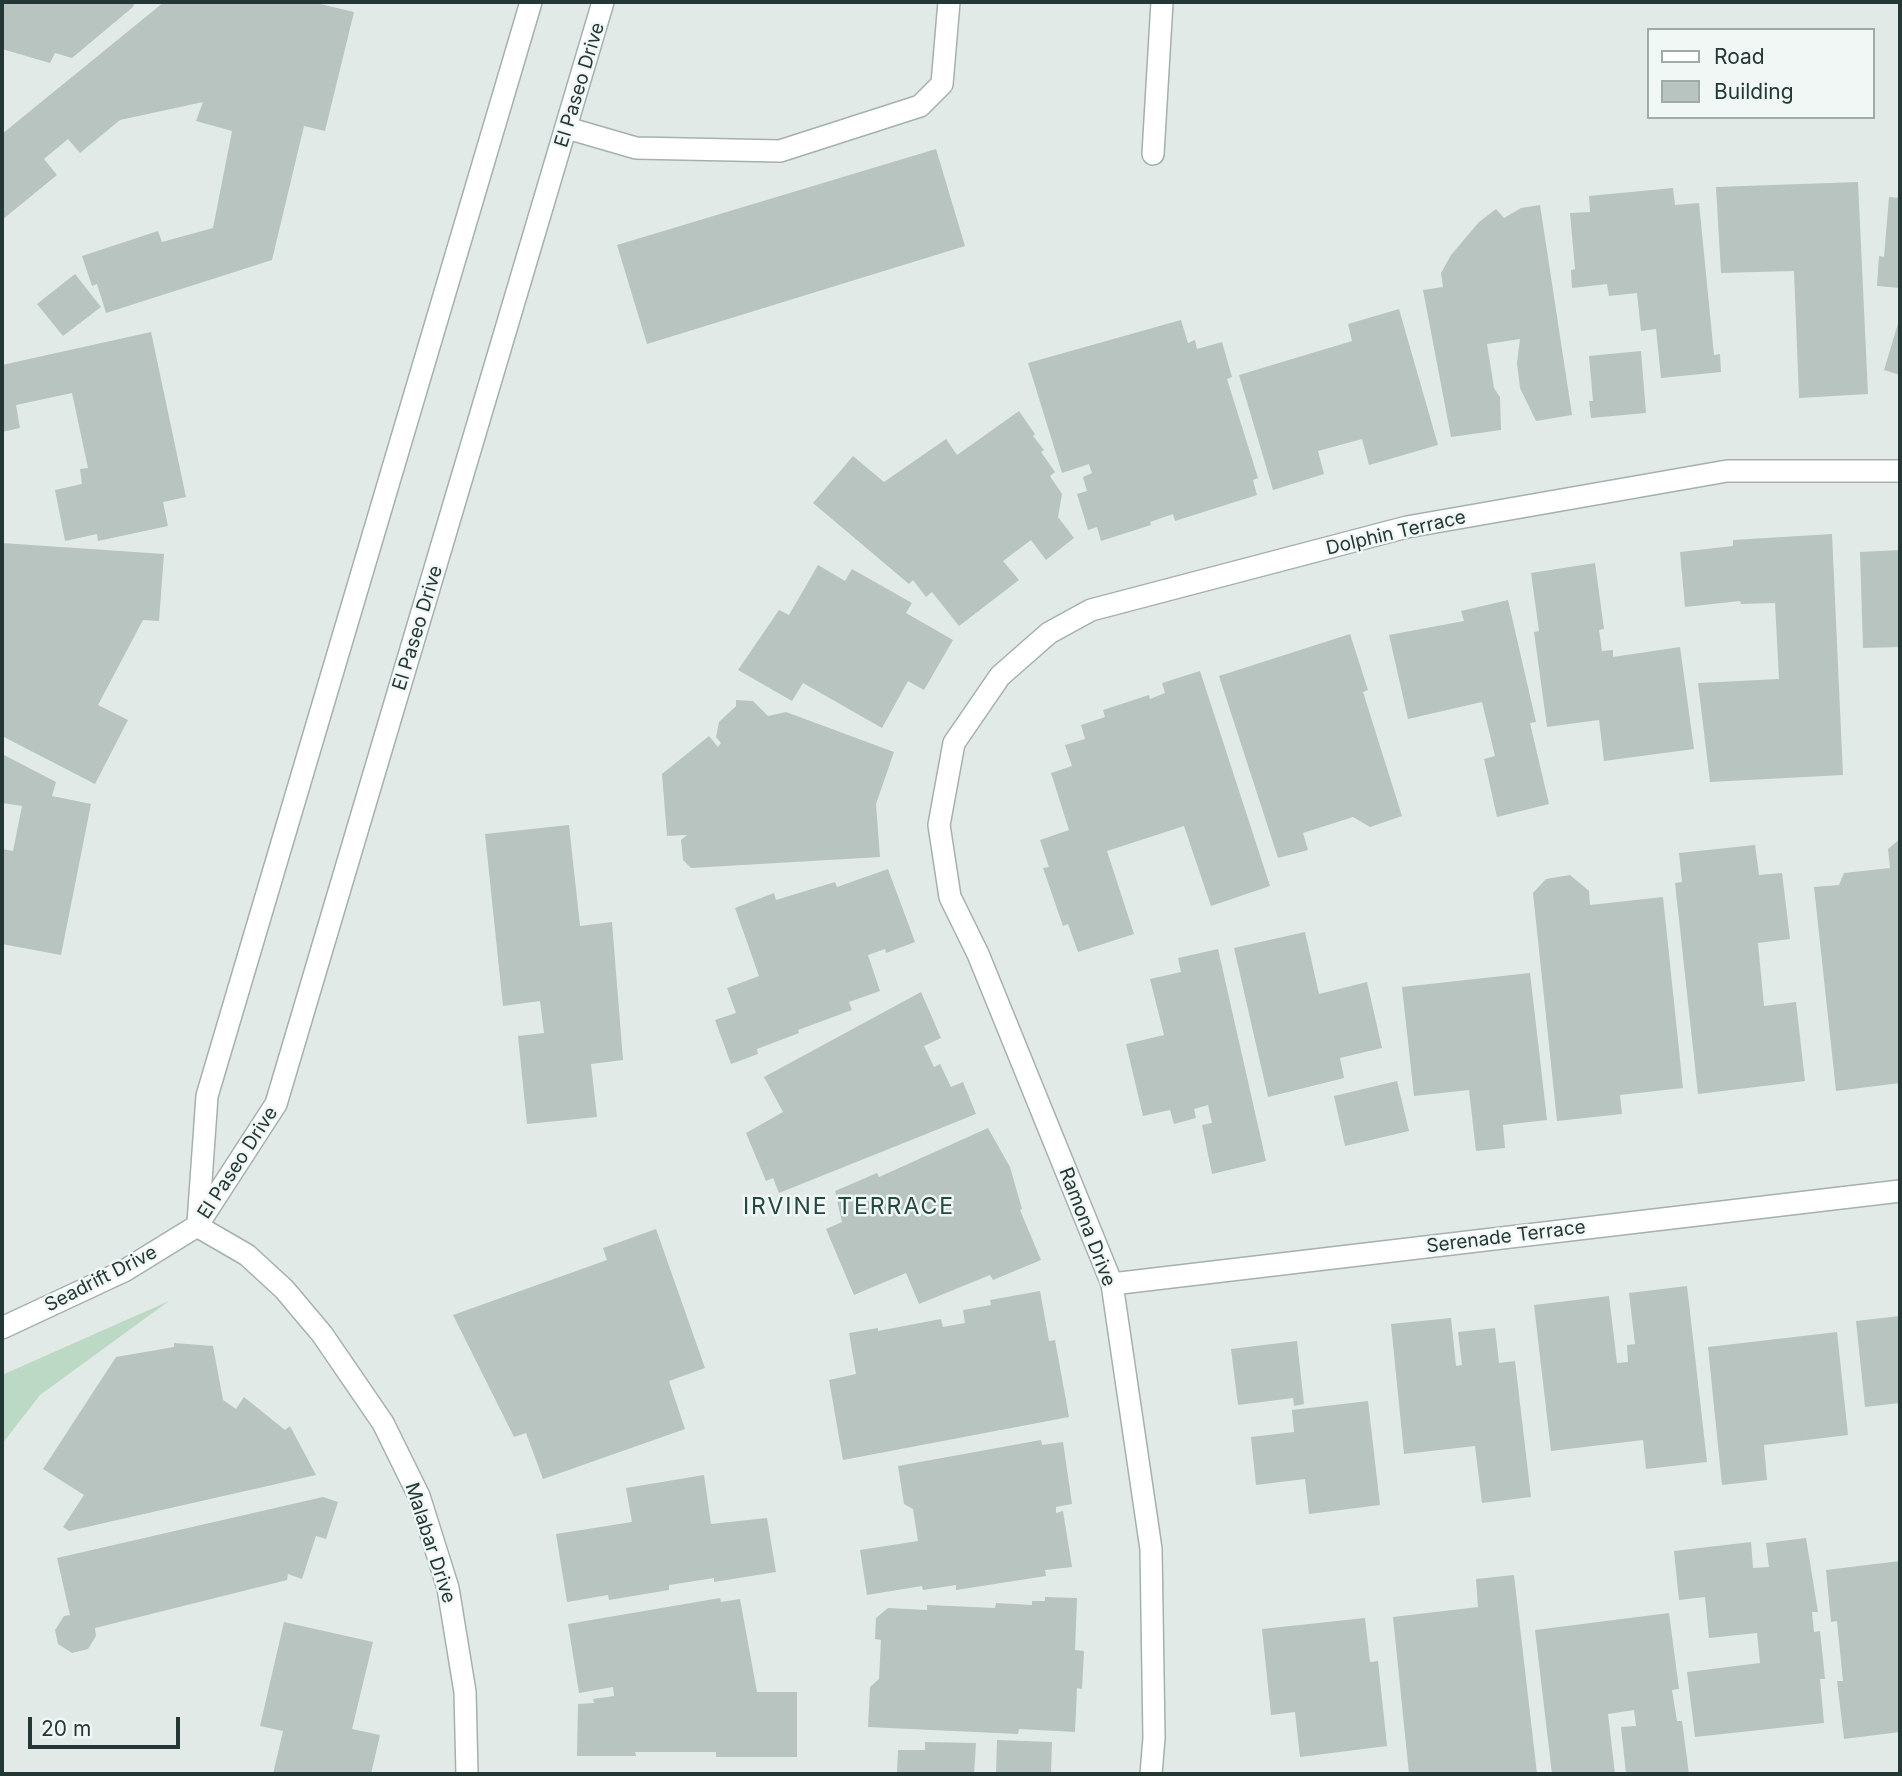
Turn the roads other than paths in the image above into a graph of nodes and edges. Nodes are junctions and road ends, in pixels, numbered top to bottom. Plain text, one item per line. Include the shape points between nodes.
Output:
1 (531, 2) edge
2 (603, 2) edge
3 (949, 2) edge
4 (1162, 2) edge
5 (566, 128) junction
6 (1153, 154) dead end
7 (1900, 471) edge
8 (954, 743) joint
9 (1900, 1191) edge
10 (197, 1226) junction
11 (1112, 1284) junction
12 (2, 1328) edge
13 (467, 1774) edge
14 (1151, 1774) edge

1 - 10 street, El Paseo Drive via 207,1096
2 - 5 street, El Paseo Drive
3 - 5 street via 942,84 920,106 780,151 636,148
4 - 6 street
5 - 10 street, El Paseo Drive via 276,1104
7 - 8 street, Dolphin Terrace via 1727,471 1407,527 1091,610 1049,633 1000,676
8 - 11 street, Ramona Drive via 940,825 950,897 978,954
9 - 11 street, Serenade Terrace
10 - 12 street, Seadrift Drive via 124,1271
10 - 13 street, Malabar Drive via 247,1255 284,1289 383,1423 419,1496 448,1588 466,1692
11 - 14 street, Ramona Drive via 1151,1549

